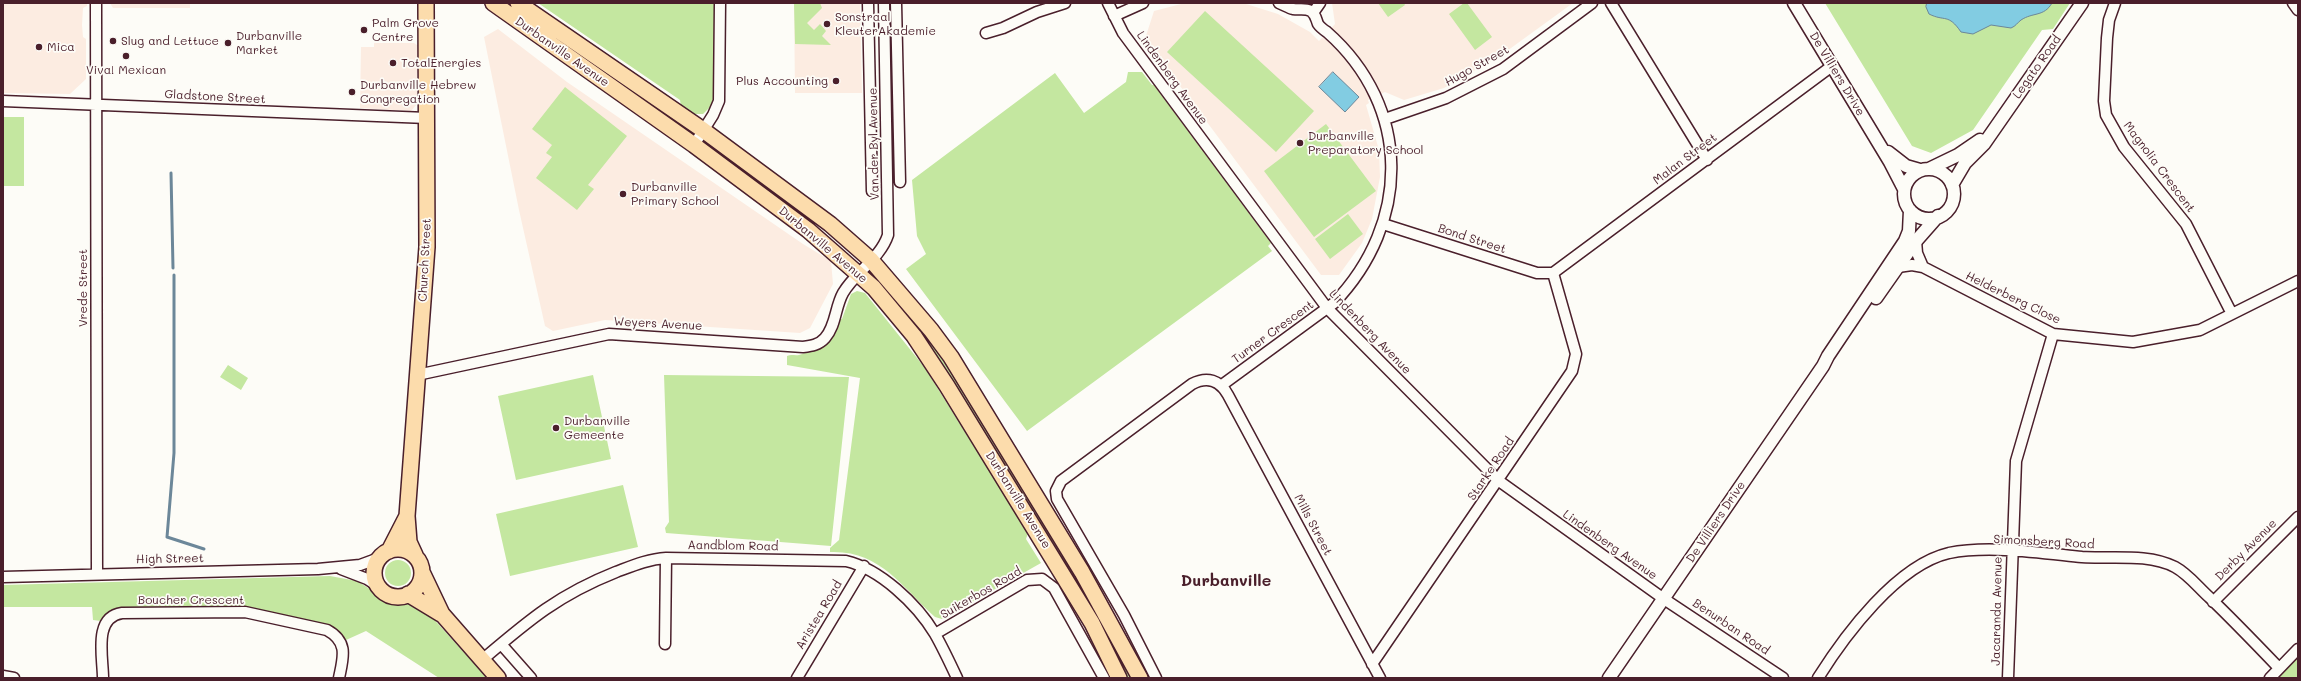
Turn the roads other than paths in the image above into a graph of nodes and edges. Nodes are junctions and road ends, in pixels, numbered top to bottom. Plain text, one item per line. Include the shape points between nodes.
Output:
1 (96, 3) edge
2 (426, 3) edge
3 (432, 3) edge
4 (493, 3) edge
5 (518, 3) edge
6 (720, 3) edge
7 (868, 3) edge
8 (884, 3) edge
9 (896, 3) edge
10 (1065, 3) edge
11 (1108, 3) edge
12 (1143, 3) edge
13 (1279, 3) edge
14 (1320, 3) edge
15 (1592, 3) edge
16 (1611, 3) edge
17 (1794, 3) edge
18 (2082, 3) edge
19 (2115, 3) edge
20 (2293, 3) edge
21 (2298, 10) edge
22 (1313, 13) junction
23 (1114, 16) junction
24 (986, 33) dead end
25 (426, 36) junction
26 (1832, 66) junction
27 (3, 100) edge
28 (96, 104) junction
29 (886, 113) junction
30 (870, 116) junction
31 (426, 118) junction
32 (1385, 119) junction
33 (703, 130) junction
34 (1993, 131) junction
35 (1880, 144) junction
36 (694, 145) junction
37 (1707, 160) junction
38 (1924, 170) junction
39 (900, 182) dead end
40 (1952, 185) junction
41 (1904, 189) junction
42 (872, 192) dead end
43 (1910, 210) junction
44 (1938, 216) junction
45 (1383, 224) junction
46 (1916, 241) junction
47 (871, 260) junction
48 (1898, 267) junction
49 (1923, 267) junction
50 (859, 273) junction
51 (1553, 273) junction
52 (2298, 281) edge
53 (1327, 308) junction
54 (2232, 314) junction
55 (2053, 334) junction
56 (1823, 366) junction
57 (417, 374) junction
58 (1222, 385) junction
59 (1499, 481) junction
60 (407, 516) junction
61 (2298, 517) edge
62 (2012, 551) junction
63 (384, 554) junction
64 (415, 556) junction
65 (666, 558) junction
66 (864, 566) junction
67 (337, 568) junction
68 (422, 572) junction
69 (97, 574) junction
70 (3, 576) edge
71 (378, 586) junction
72 (408, 594) junction
73 (1664, 599) junction
74 (2213, 602) junction
75 (442, 614) junction
76 (935, 634) junction
77 (501, 644) junction
78 (665, 644) dead end
79 (2298, 649) edge
80 (482, 660) junction
81 (1372, 664) junction
82 (2279, 668) junction
83 (3, 676) edge
84 (14, 678) edge
85 (103, 678) edge
86 (339, 678) edge
87 (498, 678) edge
88 (531, 678) edge
89 (797, 678) edge
90 (957, 678) edge
91 (1104, 678) edge
92 (1120, 678) edge
93 (1140, 678) edge
94 (1156, 678) edge
95 (1380, 678) edge
96 (1609, 678) edge
97 (1783, 678) edge
98 (1818, 678) edge
99 (2008, 678) edge
100 (2270, 678) edge

1 - 28 street, Vrede Street
2 - 25 main road, Church Street
3 - 25 main road
4 - 36 main road, Durbanville Avenue
5 - 33 main road, Durbanville Avenue
6 - 33 street via 718,101
7 - 30 street
8 - 29 street, Van der Byl Avenue
9 - 39 street, Van der Byl Avenue
10 - 24 street
11 - 23 street, Lindenberg Avenue
12 - 23 street
13 - 22 street via 1292,9 1305,9
14 - 22 street
15 - 32 street, Hugo Street via 1503,69 1446,98
16 - 37 street
17 - 26 street, De Villiers Drive
18 - 34 street, Legato Road
19 - 54 street, Magnolia Crescent via 2108,20 2104,101 2106,115 2124,147 2186,224
20 - 21 street
22 - 32 street, Turner Crescent via 1318,24 1345,49 1361,70 1376,96
23 - 53 street, Lindenberg Avenue via 1154,76
25 - 31 main road, Church Street
26 - 35 street, De Villiers Drive
26 - 37 street, Malan Street
27 - 28 street, Gladstone Street
28 - 31 street, Gladstone Street
28 - 69 street, Vrede Street
29 - 30 street
29 - 47 street, Van der Byl Avenue via 888,235
30 - 42 street
31 - 57 main road, Church Street via 427,247
32 - 45 street, Turner Crescent via 1391,179
33 - 36 street
33 - 47 main road, Durbanville Avenue via 830,224
34 - 38 street, Legato Road via 1958,155
34 - 40 street, Legato Road via 1965,163
35 - 38 street, De Villiers Drive via 1895,158
35 - 41 street, De Villiers Drive
36 - 50 main road, Durbanville Avenue via 808,230
37 - 51 street, Malan Street
38 - 40 street via 1943,173
38 - 41 street via 1912,175
40 - 44 street via 1952,200 1944,213
41 - 43 street via 1906,204
43 - 44 street via 1923,218
43 - 56 street, De Villiers Drive via 1909,231 1905,241
44 - 46 street, De Villiers Drive
45 - 51 street, Bond Street via 1537,274
45 - 53 street, Turner Crescent via 1363,267 1345,292
46 - 48 street, De Villiers Drive
46 - 49 street via 1917,253
47 - 50 street, Van der Byl Avenue
47 - 93 main road, Durbanville Avenue via 951,357 1082,572
48 - 49 street, Helderberg Close
48 - 56 street, De Villiers Drive via 1840,347
49 - 55 street, Helderberg Close
50 - 57 street, Weyers Avenue via 842,294 826,337 822,342 811,346 609,334
50 - 92 main road, Durbanville Avenue via 930,358 1092,623
51 - 59 street, Starke Road via 1575,349 1575,363 1570,376
52 - 54 street, Helderberg Close
53 - 58 street, Turner Crescent
53 - 59 street, Lindenberg Avenue
54 - 55 street, Helderberg Close via 2200,330 2133,342
55 - 62 street, Jacaranda Avenue via 2017,452
56 - 73 street, De Villiers Drive
57 - 60 main road, Church Street
58 - 81 street, Mills Street
58 - 94 street via 1206,380 1192,384 1061,481 1056,491 1057,499 1124,615
59 - 73 street, Lindenberg Avenue
59 - 81 street, Starke Road
60 - 63 main road, Church Street
60 - 64 main road, Church Street via 409,542
61 - 74 street, Derby Avenue
62 - 74 street, Simonsberg Road via 2160,561 2184,574
62 - 98 street, Simonsberg Road via 1950,553 1937,557 1919,568 1881,597 1853,626
62 - 99 street, Jacaranda Avenue
63 - 64 main road via 402,549
63 - 67 street, High Street via 367,564
63 - 71 main road via 374,572
64 - 68 main road
65 - 66 street, Aandblom Road via 837,560
65 - 77 street, Aandblom Road via 645,561 579,588 546,607
65 - 78 street
66 - 76 street, Aandblom Road via 880,576 911,604
66 - 89 street, Aristea Road
67 - 69 street, High Street
67 - 71 street, High Street
68 - 72 main road via 419,585
68 - 75 main road
69 - 70 street, High Street
71 - 72 main road via 391,596
72 - 75 main road
73 - 96 street, De Villiers Drive
73 - 97 street, Benurban Road
74 - 82 street, Simonsberg Road
75 - 80 main road
76 - 90 street, Aandblom Road
76 - 91 street, Suikerbos Road via 1027,580 1042,579 1054,588
77 - 80 street, Aandblom Road
77 - 88 street
79 - 82 street
80 - 87 main road
81 - 95 street, Mills Street
82 - 100 street
83 - 84 street
85 - 86 street, Boucher Crescent via 102,632 111,616 122,613 220,611 245,612 328,630 337,637 345,652

